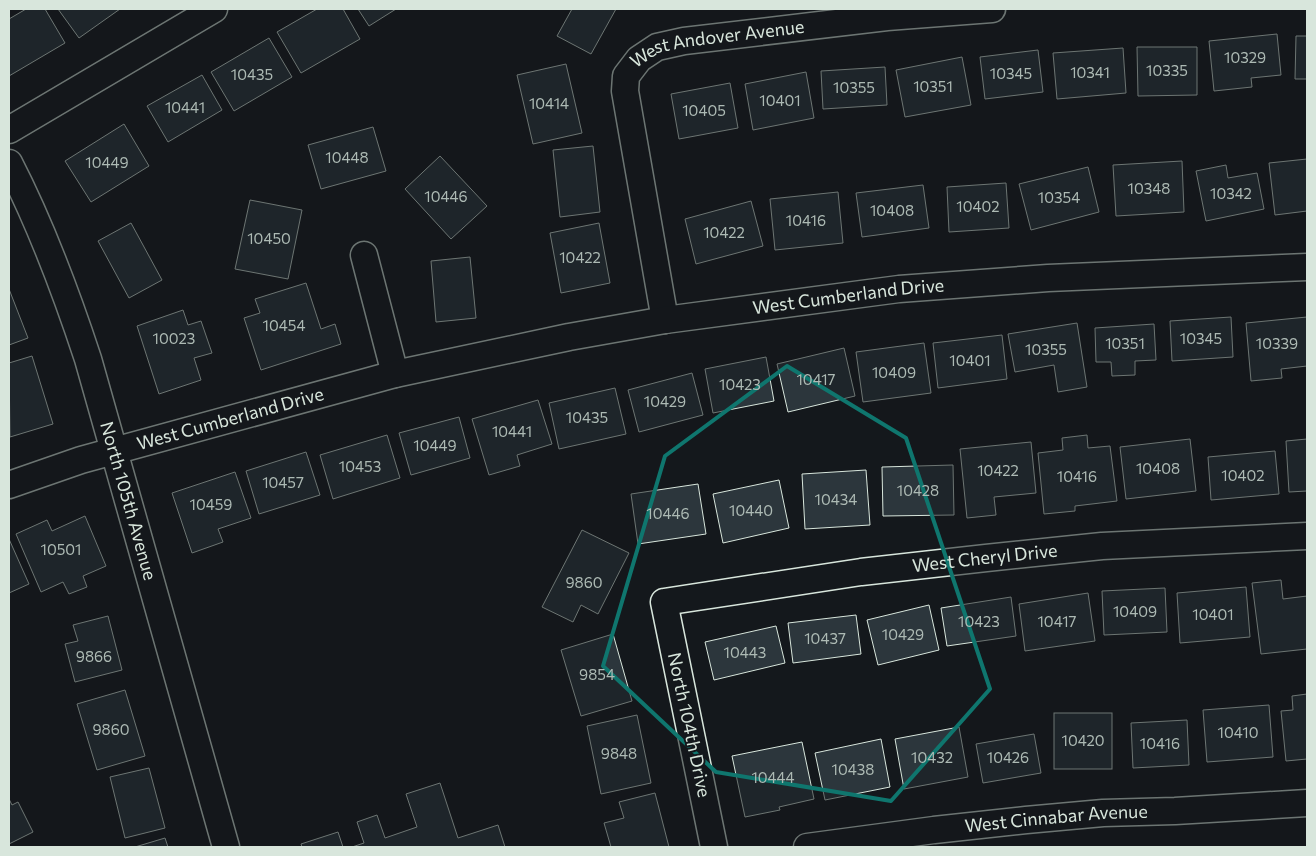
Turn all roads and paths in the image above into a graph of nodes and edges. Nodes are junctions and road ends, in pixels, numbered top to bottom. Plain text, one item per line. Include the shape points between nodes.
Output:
1 (214, 9) edge
2 (992, 9) edge
3 (944, 10) edge
4 (9, 130) edge
5 (9, 163) edge
6 (364, 255) dead end
7 (1307, 267) edge
8 (665, 320) junction
9 (396, 374) junction
10 (114, 451) junction
11 (9, 485) edge
12 (1307, 536) edge
13 (664, 602) joint
14 (1307, 803) edge
15 (226, 847) edge
16 (714, 847) edge
17 (807, 847) edge

1 - 4 street
2 - 3 street, West Andover Avenue
3 - 8 street, West Andover Avenue via 684,41 657,47 639,59 626,76 625,90
5 - 10 street, North 105th Avenue via 36,220 74,317
6 - 9 street
7 - 8 street, West Cumberland Drive via 1048,278 899,289
8 - 9 street, West Cumberland Drive
9 - 10 street, West Cumberland Drive
10 - 11 street, West Cumberland Drive
10 - 15 street, North 105th Avenue
12 - 13 street, West Cheryl Drive via 1102,546 861,572
13 - 16 street, North 104th Drive
14 - 17 street, West Cinnabar Avenue via 1103,813

